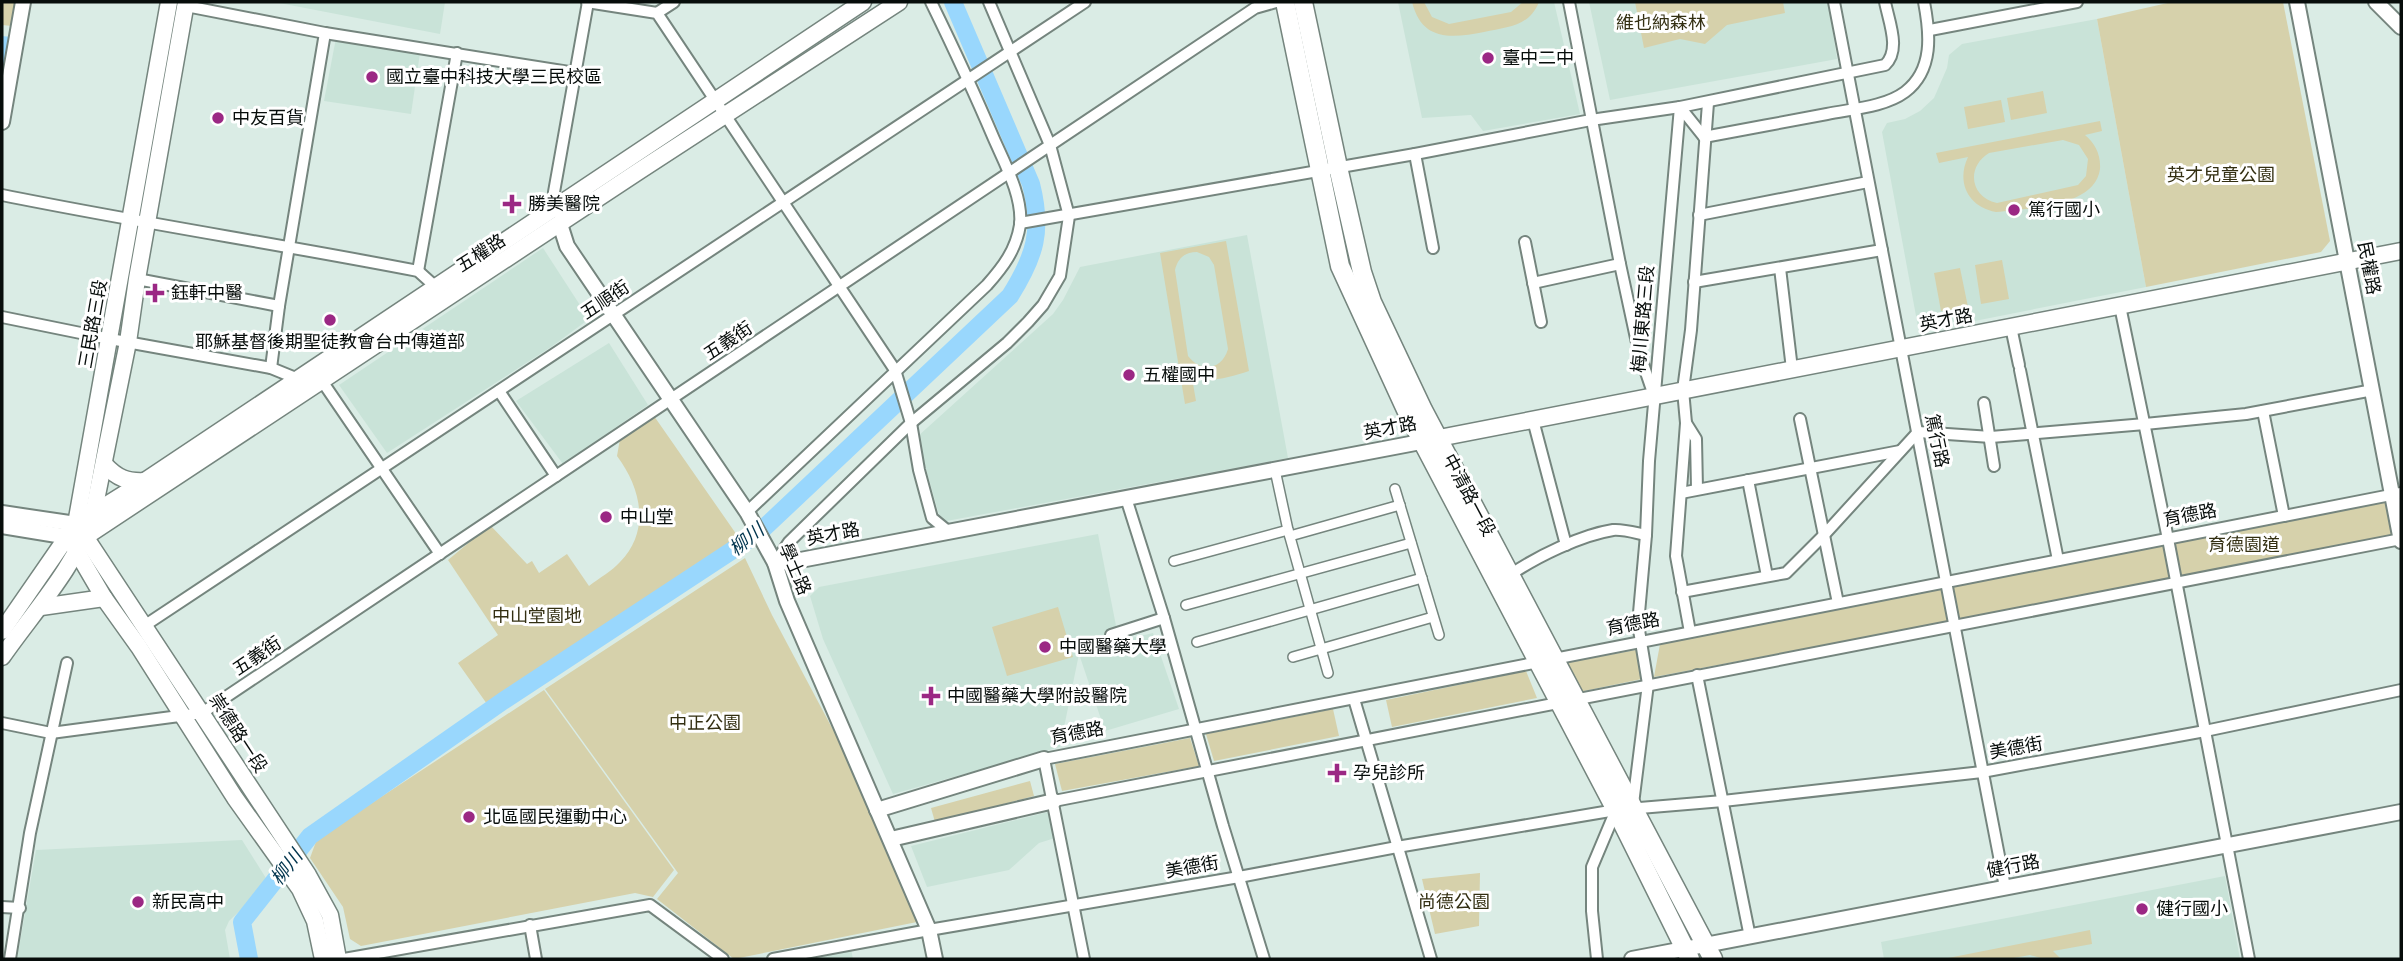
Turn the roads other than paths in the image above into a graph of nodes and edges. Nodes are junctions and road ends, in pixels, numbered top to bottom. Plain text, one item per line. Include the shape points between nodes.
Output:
1 (23, 2) edge
2 (169, 2) edge
3 (587, 2) edge
4 (674, 2) edge
5 (863, 2) edge
6 (898, 2) edge
7 (931, 2) edge
8 (989, 2) edge
9 (1085, 2) edge
10 (1276, 2) edge
11 (1285, 2) edge
12 (1303, 2) edge
13 (1569, 2) edge
14 (1834, 2) edge
15 (1885, 2) edge
16 (1924, 2) edge
17 (2070, 2) edge
18 (2297, 2) edge
19 (2376, 2) edge
20 (186, 4) edge
21 (1253, 5) edge
22 (657, 13) junction
23 (2401, 27) edge
24 (1930, 30) junction
25 (325, 33) junction
26 (457, 52) junction
27 (1005, 55) junction
28 (575, 73) junction
29 (1848, 74) junction
30 (973, 77) junction
31 (716, 99) junction
32 (1708, 103) junction
33 (1680, 107) junction
34 (1854, 109) junction
35 (727, 115) junction
36 (1591, 120) junction
37 (2, 122) edge
38 (1704, 137) junction
39 (1049, 147) junction
40 (1415, 154) junction
41 (1329, 169) junction
42 (1013, 171) junction
43 (1868, 182) junction
44 (2, 195) edge
45 (784, 204) junction
46 (555, 207) junction
47 (1699, 215) junction
48 (1069, 216) junction
49 (130, 221) junction
50 (148, 223) junction
51 (1020, 223) junction
52 (560, 224) junction
53 (1525, 242) dead end
54 (290, 246) junction
55 (1433, 248) dead end
56 (1882, 250) junction
57 (2401, 251) edge
58 (2348, 262) junction
59 (1620, 264) junction
60 (1780, 268) junction
61 (418, 271) junction
62 (137, 279) junction
63 (1694, 282) junction
64 (1533, 283) junction
65 (841, 286) junction
66 (442, 293) junction
67 (279, 306) junction
68 (2120, 306) junction
69 (614, 315) junction
70 (2, 317) edge
71 (1541, 322) dead end
72 (2011, 327) junction
73 (110, 339) junction
74 (128, 342) junction
75 (1900, 348) junction
76 (271, 368) junction
77 (1792, 369) junction
78 (895, 370) junction
79 (298, 379) junction
80 (323, 381) junction
81 (1684, 390) junction
82 (2373, 390) junction
83 (499, 391) junction
84 (1654, 396) junction
85 (671, 399) junction
86 (1984, 403) dead end
87 (2263, 411) junction
88 (909, 418) junction
89 (1800, 419) dead end
90 (1533, 420) junction
91 (1686, 423) junction
92 (2145, 424) junction
93 (1917, 432) junction
94 (2033, 433) junction
95 (1991, 437) junction
96 (1431, 440) junction
97 (1900, 451) junction
98 (105, 465) junction
99 (1994, 466) dead end
100 (1810, 468) junction
101 (383, 469) junction
102 (1275, 470) junction
103 (556, 477) junction
104 (1748, 480) junction
105 (145, 481) junction
106 (1395, 489) dead end
107 (1698, 489) junction
108 (1681, 493) junction
109 (2397, 494) edge
110 (1126, 498) junction
111 (1400, 505) junction
112 (2, 513) edge
113 (93, 515) junction
114 (2284, 516) junction
115 (750, 518) junction
116 (2, 526) edge
117 (949, 532) junction
118 (1289, 533) junction
119 (1646, 535) junction
120 (1824, 535) junction
121 (77, 537) junction
122 (2168, 538) junction
123 (2401, 539) edge
124 (1411, 542) junction
125 (1566, 545) junction
126 (440, 554) junction
127 (2058, 560) junction
128 (1174, 561) dead end
129 (775, 563) junction
130 (1300, 573) junction
131 (1510, 575) junction
132 (1767, 576) junction
133 (1422, 579) junction
134 (2176, 581) junction
135 (1947, 582) junction
136 (1682, 592) junction
137 (104, 598) junction
138 (1838, 603) junction
139 (1186, 605) dead end
140 (41, 607) junction
141 (1310, 611) junction
142 (1433, 617) junction
143 (1164, 618) junction
144 (1955, 624) junction
145 (144, 626) junction
146 (2, 631) edge
147 (1690, 632) junction
148 (1111, 635) dead end
149 (1439, 635) dead end
150 (1197, 642) dead end
151 (1641, 642) junction
152 (1321, 649) junction
153 (2, 657) edge
154 (1293, 657) dead end
155 (1546, 661) junction
156 (67, 663) dead end
157 (1328, 673) dead end
158 (1697, 675) junction
159 (1648, 684) junction
160 (2401, 690) edge
161 (1354, 699) junction
162 (1567, 700) junction
163 (202, 713) junction
164 (184, 717) junction
165 (2, 723) edge
166 (1196, 729) junction
167 (2206, 731) junction
168 (51, 733) junction
169 (1365, 740) junction
170 (1044, 759) junction
171 (1208, 771) junction
172 (1982, 772) junction
173 (1054, 801) junction
174 (1723, 801) junction
175 (1624, 809) junction
176 (877, 810) junction
177 (2401, 812) edge
178 (891, 839) junction
179 (2228, 846) junction
180 (1397, 847) junction
181 (1239, 877) junction
182 (304, 882) junction
183 (2005, 887) junction
184 (1074, 905) junction
185 (2, 907) edge
186 (20, 908) junction
187 (530, 925) junction
188 (929, 930) junction
189 (1750, 937) junction
190 (1709, 953) edge
191 (1688, 955) edge
192 (10, 959) edge
193 (323, 959) edge
194 (341, 959) edge
195 (536, 959) edge
196 (723, 959) edge
197 (773, 959) edge
198 (935, 959) edge
199 (1084, 959) edge
200 (1264, 959) edge
201 (1431, 959) edge
202 (1597, 959) edge
203 (1632, 959) edge
204 (2249, 959) edge

1 - 37 street
2 - 49 main road, 三民路三段
3 - 22 street
3 - 28 street
4 - 22 street
5 - 31 main road, 五權路
6 - 35 main road, 五權路
7 - 30 street
8 - 27 street
9 - 27 street, 五順街
10 - 21 street, 五義街
11 - 41 main road, 中清路一段
12 - 41 main road, 中清路一段
13 - 36 street
14 - 29 street, 篤行路
15 - 29 street via 1892,58 1877,68
16 - 24 street
17 - 24 street
18 - 58 street, 民權路
19 - 23 street
20 - 25 street
20 - 50 main road, 三民路三段
21 - 39 street, 五義街
22 - 31 street
24 - 34 street via 1927,61 1906,92
25 - 26 street
25 - 54 street
26 - 28 street
26 - 61 street
27 - 30 street, 五順街
27 - 39 street
28 - 46 street
29 - 32 street
29 - 34 street, 篤行路
30 - 42 street
30 - 45 street, 五順街
31 - 35 street
31 - 46 main road, 五權路
32 - 33 street
32 - 38 street
33 - 36 street
33 - 38 street
33 - 84 street, 梅川東路三段
34 - 38 street
34 - 43 street, 篤行路
35 - 45 street
35 - 52 main road, 五權路
36 - 40 street
36 - 59 street
38 - 47 street
39 - 42 street, 五義街
39 - 48 street
40 - 41 street
40 - 55 street
41 - 48 street
41 - 96 main road, 中清路一段 via 1340,266
42 - 51 street
42 - 65 street, 五義街
43 - 47 street
43 - 56 street, 篤行路
44 - 49 street
45 - 65 street
45 - 69 street, 五順街
46 - 52 street
46 - 66 main road, 五權路
47 - 63 street
48 - 51 street
48 - 88 street via 1060,276 1042,305 1007,343
49 - 50 street
49 - 73 main road, 三民路三段
50 - 54 street
50 - 62 main road, 三民路三段
51 - 78 street via 1006,264
52 - 66 main road, 五權路
52 - 69 street, 學士路 via 566,245
53 - 64 street
54 - 61 street
54 - 67 street
56 - 60 street
56 - 75 street, 篤行路
57 - 58 main road, 英才路
58 - 68 main road, 英才路
58 - 82 street, 民權路
59 - 64 street
59 - 84 street via 1639,352
60 - 63 street
60 - 77 street
61 - 66 street
62 - 67 street
62 - 74 main road, 三民路三段
63 - 81 street
64 - 71 street
65 - 78 street
65 - 85 street, 五義街
66 - 79 main road, 五權路
66 - 80 main road, 五權路
67 - 76 street
68 - 72 main road, 英才路
68 - 92 street
69 - 83 street, 五順街
69 - 85 street, 學士路
70 - 73 street
72 - 75 main road, 英才路
72 - 94 street
73 - 74 street
73 - 121 main road, 三民路三段
74 - 76 street
74 - 98 main road, 三民路三段
75 - 77 main road, 英才路
75 - 93 street, 篤行路
76 - 79 street
77 - 81 main road, 英才路
78 - 88 street
78 - 115 street
79 - 80 street
79 - 105 main road, 五權路
80 - 101 street
80 - 121 main road, 五權路
81 - 84 main road, 英才路
81 - 91 street
82 - 87 street
82 - 109 street, 民權路
83 - 101 street, 五順街
83 - 103 street
84 - 90 main road, 英才路
84 - 119 street, 梅川東路三段
85 - 103 street, 五義街
85 - 115 street, 學士路
86 - 95 street
87 - 92 street
87 - 114 street
88 - 117 street via 932,518
88 - 129 street via 789,542
89 - 100 street
90 - 96 main road, 英才路
90 - 125 street
91 - 107 street via 1696,439
91 - 108 street
92 - 94 street
92 - 122 street
93 - 95 street
93 - 97 street
93 - 135 street, 篤行路
94 - 95 street
94 - 127 street
95 - 99 street
96 - 102 street, 英才路
96 - 131 main road, 中清路一段
96 - 155 main road, 中清路一段
97 - 100 street
97 - 120 street
98 - 105 main road via 126,480
98 - 113 main road, 三民路三段
100 - 104 street
100 - 120 street
101 - 126 street
101 - 145 street, 五順街
102 - 110 street, 英才路
102 - 118 street
103 - 126 street, 五義街
104 - 107 street
104 - 132 street
105 - 113 main road, 五權路
106 - 111 street
107 - 108 street
108 - 136 street via 1676,556
109 - 114 street, 育德路
109 - 123 street, 民權路
110 - 117 street, 英才路
110 - 143 street
111 - 118 street
111 - 124 street
112 - 121 street
113 - 121 main road, 三民路三段
114 - 122 street, 育德路
115 - 129 street, 學士路
116 - 121 street
117 - 129 street, 英才路
118 - 128 street
118 - 130 street
119 - 125 street via 1614,530
119 - 151 street, 梅川東路三段 via 1638,624
120 - 132 street via 1786,573
120 - 138 street
121 - 137 main road, 崇德路一段
121 - 140 main road, 三民路三段
121 - 145 main road, 崇德路一段
121 - 146 main road, 三民路三段
122 - 127 street, 育德路
122 - 134 street
123 - 134 street
124 - 130 street
124 - 133 street
125 - 131 street
126 - 163 street, 五義街
127 - 135 street, 育德路
129 - 176 street, 學士路
130 - 139 street
130 - 141 street
131 - 155 main road, 中清路一段
132 - 136 street
133 - 141 street
133 - 142 street
134 - 144 street
134 - 167 street
135 - 138 street, 育德路
135 - 144 street, 篤行路
136 - 147 street
137 - 140 main road
137 - 164 main road, 崇德路一段
138 - 147 street, 育德路
140 - 153 main road, 三民路三段
141 - 150 street
141 - 152 street
142 - 149 street
142 - 152 street
143 - 148 street
143 - 166 street
144 - 158 street
144 - 172 street, 篤行路
145 - 163 main road, 崇德路一段
147 - 151 street, 育德路
151 - 155 street, 育德路
151 - 159 street, 梅川東路三段
152 - 154 street
152 - 157 street
155 - 161 street, 育德路
155 - 162 main road, 中清路一段
156 - 168 street
158 - 159 street
158 - 174 street
159 - 162 street
159 - 175 street, 梅川東路三段
160 - 167 street, 美德街
161 - 166 street, 育德路
161 - 169 street
162 - 169 street
162 - 175 main road, 中清路一段
163 - 164 street
163 - 182 main road, 崇德路一段 via 290,848
164 - 168 street
164 - 182 main road, 崇德路一段 via 235,798 282,862
165 - 168 street
166 - 170 street, 育德路
166 - 171 street
167 - 172 street, 美德街
167 - 179 street
168 - 186 street
169 - 171 street
169 - 180 street
170 - 173 street
170 - 176 street, 育德路
171 - 173 street
171 - 181 street
172 - 174 street, 美德街
172 - 183 street, 篤行路
173 - 178 street
173 - 184 street
174 - 175 street, 美德街
174 - 189 street
175 - 180 street, 美德街
175 - 190 main road, 中清路一段
175 - 191 main road, 中清路一段
175 - 202 street, 梅川東路三段 via 1592,867
176 - 178 street, 學士路
177 - 179 street, 健行路
178 - 188 street, 學士路
179 - 183 street, 健行路
179 - 204 street
180 - 181 street, 美德街
180 - 201 street
181 - 184 street, 美德街
181 - 200 street
182 - 193 main road, 崇德路一段
182 - 194 main road, 崇德路一段 via 330,915
183 - 189 street, 健行路
184 - 188 street, 美德街
184 - 199 street
185 - 186 street
186 - 192 street
187 - 194 street
187 - 195 street
187 - 196 street via 650,905
188 - 197 street, 美德街
188 - 198 street, 學士路
189 - 190 street, 健行路
190 - 191 street, 健行路
191 - 203 street, 健行路

